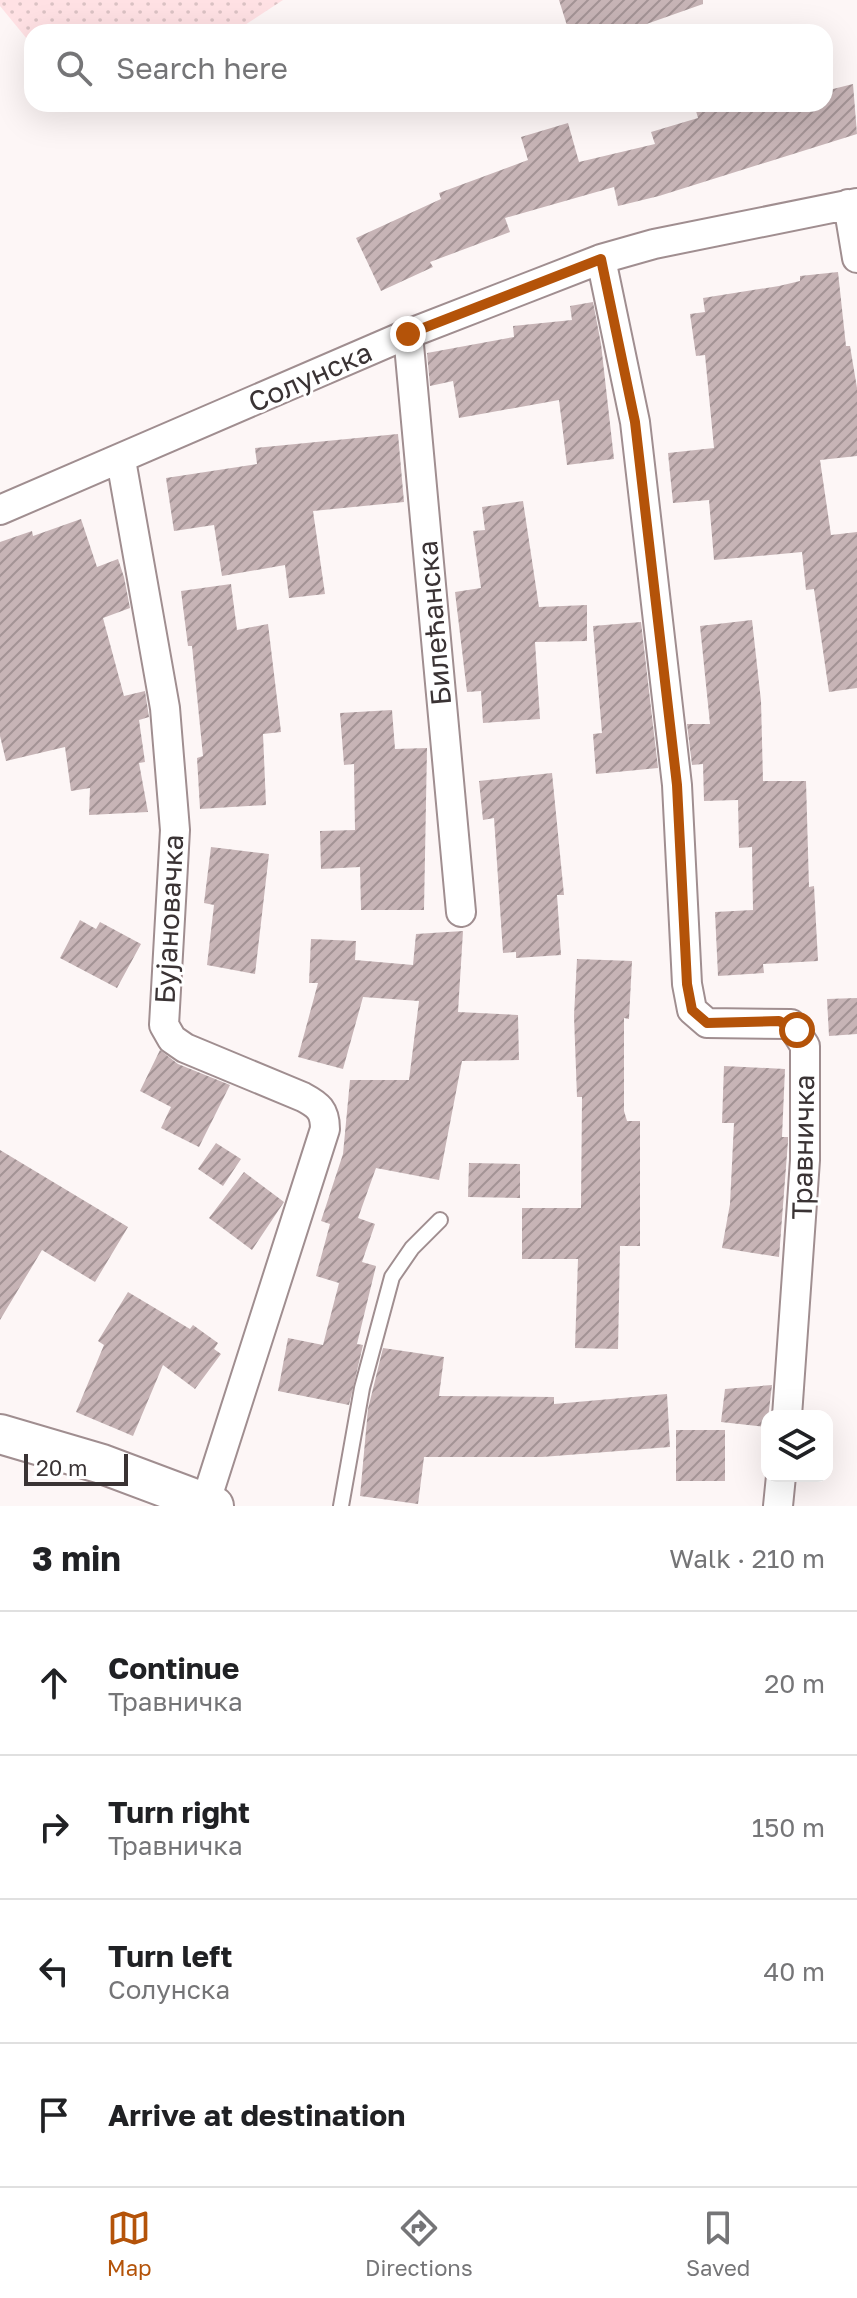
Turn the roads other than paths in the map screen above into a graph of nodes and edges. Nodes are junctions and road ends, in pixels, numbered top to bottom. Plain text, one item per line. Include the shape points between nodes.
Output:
1 (853, 204) edge
2 (857, 258) edge
3 (601, 259) junction
4 (408, 334) junction
5 (121, 460) junction
6 (0, 510) edge
7 (461, 912) dead end
8 (440, 1220) dead end
9 (787, 1410) edge
10 (0, 1434) edge
11 (780, 1482) edge
12 (209, 1505) edge
13 (341, 1506) edge
14 (778, 1506) edge

1 - 2 street
1 - 3 street, Солунска
3 - 4 street, Солунска
3 - 9 street, Травничка via 635,422 677,785 692,1010 707,1023 791,1024 805,1046 805,1175
4 - 5 street, Солунска
4 - 7 street, Билећанска
5 - 6 street, Солунска
5 - 12 street, Бујановачка via 165,708 175,830 164,1025 185,1048 303,1097 319,1106 325,1117
8 - 13 lane via 392,1277 362,1388
10 - 12 street via 102,1464
11 - 14 street

